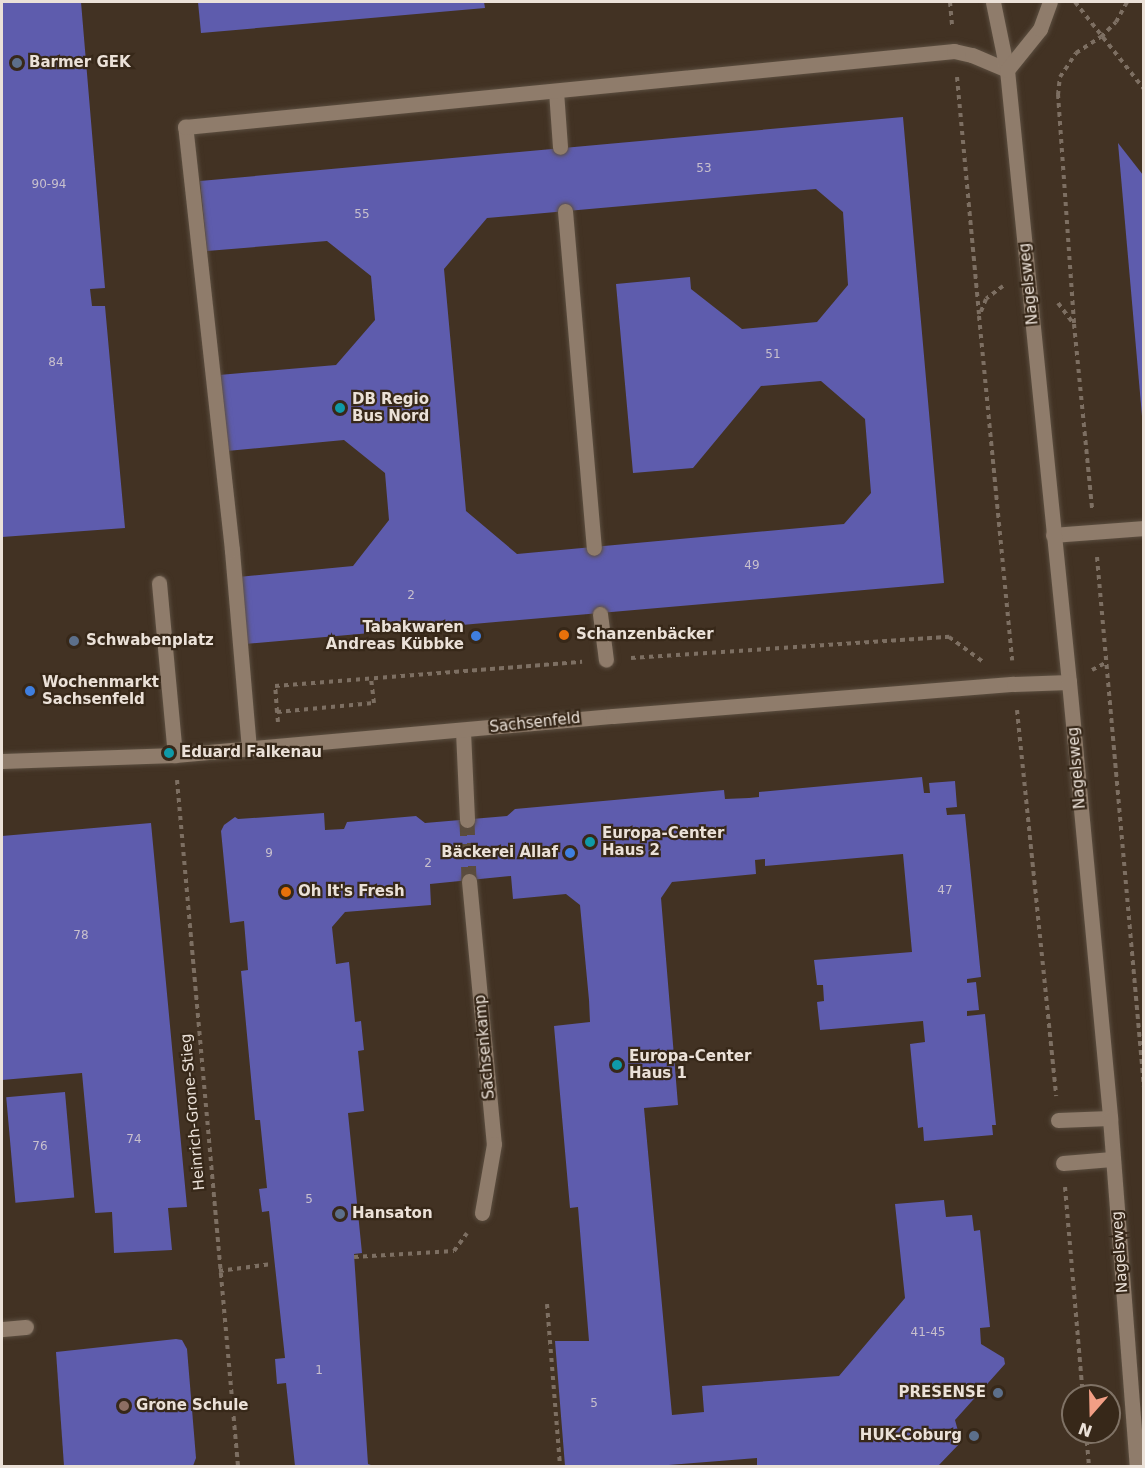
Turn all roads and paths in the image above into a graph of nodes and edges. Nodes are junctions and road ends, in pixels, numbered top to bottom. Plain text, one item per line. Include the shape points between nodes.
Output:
1 (950, 2) edge
2 (993, 2) edge
3 (1050, 2) edge
4 (1075, 2) edge
5 (1126, 2) edge
6 (1101, 37) junction
7 (954, 51) junction
8 (1007, 70) junction
9 (1143, 89) edge
10 (556, 92) junction
11 (560, 147) dead end
12 (565, 211) dead end
13 (1028, 266) junction
14 (979, 316) junction
15 (1074, 324) junction
16 (1143, 528) edge
17 (1095, 531) junction
18 (1053, 535) junction
19 (594, 548) dead end
20 (159, 583) dead end
21 (600, 614) dead end
22 (606, 660) junction
23 (371, 678) junction
24 (1069, 682) junction
25 (1014, 684) junction
26 (277, 712) junction
27 (463, 730) junction
28 (280, 746) junction
29 (249, 749) junction
30 (175, 755) junction
31 (2, 761) edge
32 (467, 820) tunnel mouth
33 (469, 881) tunnel mouth
34 (1142, 1061) edge
35 (1143, 1088) edge
36 (1110, 1118) junction
37 (1058, 1120) joint
38 (1112, 1159) junction
39 (1063, 1163) joint
40 (482, 1213) joint
41 (354, 1257) dead end
42 (272, 1264) dead end
43 (219, 1271) junction
44 (547, 1304) dead end
45 (26, 1327) dead end
46 (2, 1329) edge
47 (1082, 1384) edge
48 (1087, 1444) edge
49 (238, 1467) edge
50 (560, 1467) edge
51 (1089, 1467) edge
52 (1137, 1467) edge

1 - 7 path
2 - 8 street, Nagelsweg
3 - 8 street via 1040,29
4 - 6 path
5 - 6 path via 1116,22
6 - 9 path
6 - 15 path via 1076,53 1066,65 1058,95
7 - 8 street
7 - 10 street
7 - 14 path
8 - 13 street, Nagelsweg
10 - 11 street
10 - 29 street via 185,127 232,550
12 - 19 street
13 - 14 path via 986,298
13 - 15 path
13 - 18 street, Nagelsweg
14 - 25 path
15 - 17 path
16 - 17 street
17 - 18 street
17 - 34 path
18 - 24 street, Nagelsweg
20 - 30 street
21 - 22 street
22 - 23 path
22 - 25 path via 949,638
23 - 26 path via 275,686
23 - 26 path via 374,703
24 - 25 street, Sachsenfeld
24 - 36 street, Nagelsweg
25 - 27 street, Sachsenfeld
25 - 37 path
26 - 28 path
27 - 28 street, Sachsenfeld
27 - 32 street
28 - 29 street, Sachsenfeld
29 - 30 street, Sachsenfeld
30 - 31 street, Sachsenfeld
30 - 43 path, Heinrich-Grone-Stieg
33 - 40 street, Sachsenkamp via 494,1144
34 - 35 path
36 - 37 street
36 - 38 street, Nagelsweg
38 - 39 street
38 - 52 street, Nagelsweg
39 - 47 path
40 - 41 path via 454,1251
42 - 43 path
43 - 49 path, Heinrich-Grone-Stieg
44 - 50 path
45 - 46 street
48 - 51 path

